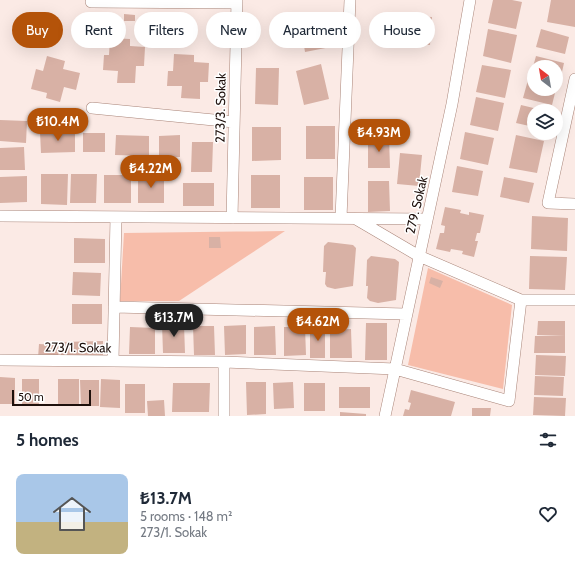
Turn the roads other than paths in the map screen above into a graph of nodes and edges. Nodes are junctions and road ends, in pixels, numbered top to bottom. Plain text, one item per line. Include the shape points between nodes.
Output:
1 (350, 0) edge
2 (470, 0) edge
3 (91, 2) dead end
4 (237, 2) edge
5 (575, 79) edge
6 (92, 108) dead end
7 (234, 122) junction
8 (575, 204) edge
9 (0, 216) edge
10 (116, 217) junction
11 (232, 218) junction
12 (341, 218) junction
13 (356, 218) junction
14 (427, 219) junction
15 (419, 256) junction
16 (521, 300) junction
17 (575, 300) edge
18 (114, 307) junction
19 (406, 314) junction
20 (0, 360) edge
21 (113, 361) junction
22 (224, 362) junction
23 (395, 369) junction
24 (224, 416) edge
25 (385, 416) edge

1 - 12 street
2 - 14 street, 279. Sokak via 452,104
3 - 4 street
4 - 7 street, 273/3. Sokak
5 - 8 street via 548,203
6 - 7 street
7 - 11 street, 273/3. Sokak
9 - 10 street
10 - 11 street
10 - 18 street
11 - 12 street
12 - 13 street
13 - 14 street
13 - 15 street
14 - 15 street, 279. Sokak
15 - 16 street
15 - 19 street, 279. Sokak
16 - 17 street
16 - 23 street, 273/1. Sokak via 509,401
18 - 19 street
18 - 21 street
19 - 23 street, 279. Sokak
20 - 21 street, 273/1. Sokak
21 - 22 street, 273/1. Sokak
22 - 23 street, 273/1. Sokak
22 - 24 street
23 - 25 street, 279. Sokak

